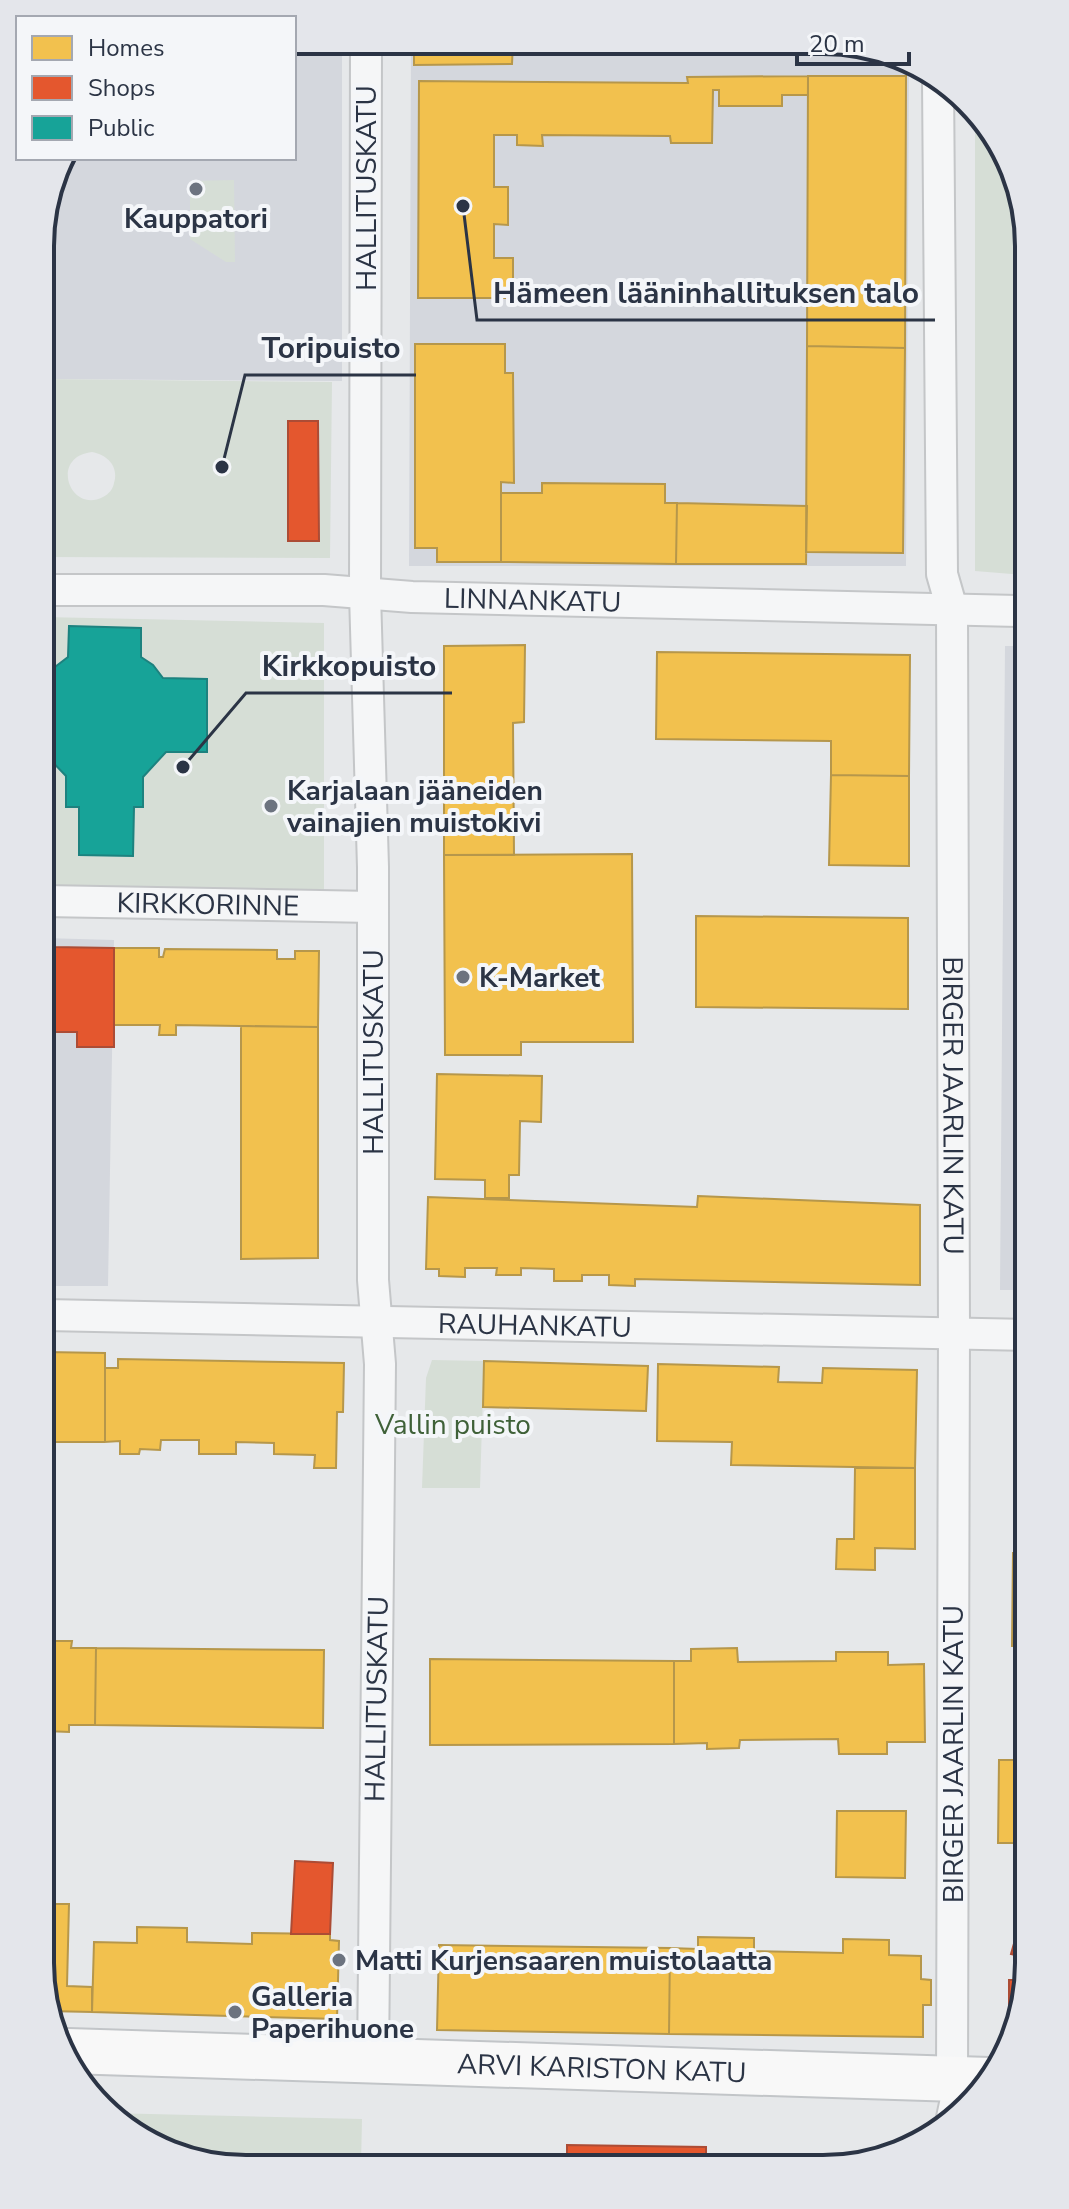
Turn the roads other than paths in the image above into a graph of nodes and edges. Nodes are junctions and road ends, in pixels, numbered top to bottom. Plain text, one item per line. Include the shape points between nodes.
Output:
1 (366, 54) edge
2 (938, 93) edge
3 (54, 590) edge
4 (365, 594) junction
5 (952, 609) junction
6 (1015, 611) edge
7 (54, 901) edge
8 (373, 907) junction
9 (54, 1315) edge
10 (377, 1321) junction
11 (954, 1333) junction
12 (1015, 1335) edge
13 (76, 2051) edge
14 (373, 2062) junction
15 (971, 2080) edge

1 - 4 street, HALLITUSKATU
2 - 5 street, BIRGER JAARLIN KATU via 942,574
3 - 4 street, LINNANKATU
4 - 5 street, LINNANKATU
4 - 8 street, HALLITUSKATU
5 - 6 street, LINNANKATU
5 - 11 street, BIRGER JAARLIN KATU
7 - 8 street, KIRKKORINNE
8 - 10 street, HALLITUSKATU
9 - 10 street, RAUHANKATU
10 - 11 street, RAUHANKATU
10 - 14 street, HALLITUSKATU
11 - 12 street, RAUHANKATU
11 - 15 street, BIRGER JAARLIN KATU
13 - 14 main road, ARVI KARISTON KATU
14 - 15 main road, ARVI KARISTON KATU

